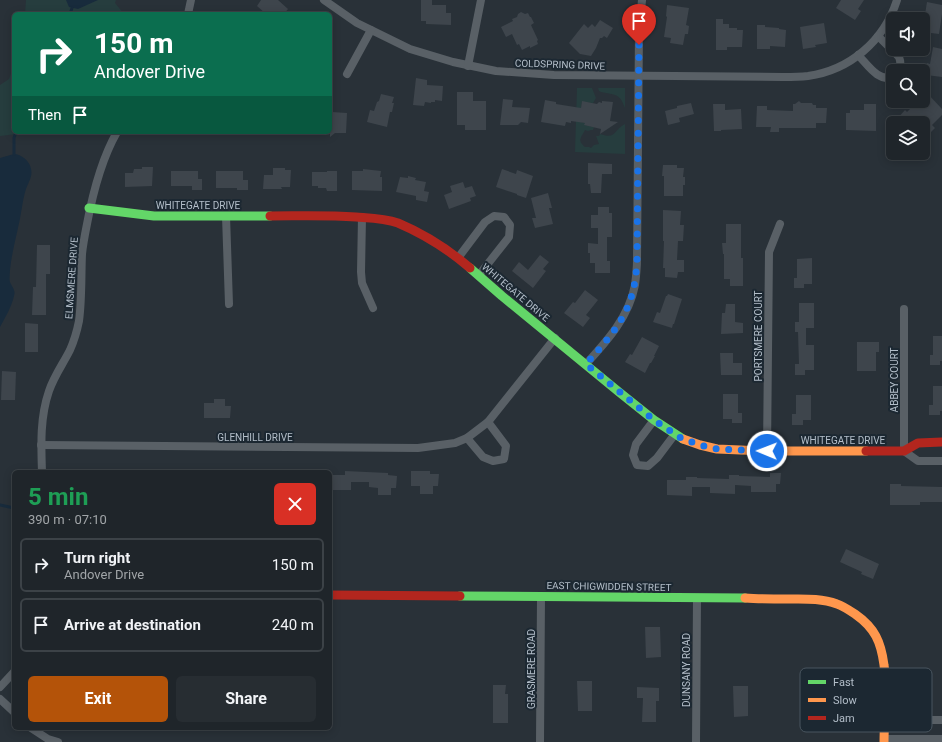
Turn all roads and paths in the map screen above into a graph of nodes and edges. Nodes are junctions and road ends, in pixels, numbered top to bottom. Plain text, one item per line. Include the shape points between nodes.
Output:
1 (191, 0) edge
2 (324, 0) edge
3 (481, 0) edge
4 (642, 0) edge
5 (897, 0) edge
6 (188, 12) edge
7 (371, 30) junction
8 (878, 36) junction
9 (858, 55) junction
10 (901, 64) edge
11 (468, 66) junction
12 (347, 74) dead end
13 (638, 76) junction
14 (886, 79) edge
15 (116, 134) edge
16 (90, 208) junction
17 (226, 216) junction
18 (362, 217) junction
19 (780, 224) dead end
20 (458, 258) junction
21 (479, 275) junction
22 (229, 304) dead end
23 (373, 308) dead end
24 (904, 309) dead end
25 (555, 338) junction
26 (586, 364) junction
27 (654, 420) junction
28 (488, 422) junction
29 (675, 434) junction
30 (467, 438) junction
31 (942, 442) edge
32 (41, 445) junction
33 (767, 451) junction
34 (904, 451) junction
35 (942, 461) edge
36 (42, 470) edge
37 (332, 595) edge
38 (541, 596) junction
39 (697, 598) junction
40 (885, 668) edge
41 (12, 674) edge
42 (0, 687) edge
43 (0, 699) edge
44 (12, 710) edge
45 (34, 730) edge
46 (942, 739) edge
47 (884, 740) edge
48 (58, 742) edge
49 (540, 742) edge
50 (696, 742) edge

1 - 6 street
2 - 7 street, COLDSPRING DRIVE
3 - 11 street
4 - 13 street
5 - 8 street, COLDSPRING DRIVE
7 - 11 street, COLDSPRING DRIVE via 410,49
7 - 12 street
8 - 9 street, COLDSPRING DRIVE
8 - 10 street via 900,57
9 - 13 street, COLDSPRING DRIVE via 846,63 808,76
9 - 14 street via 875,73
11 - 13 street, COLDSPRING DRIVE via 496,71 547,74
13 - 26 street via 635,286 624,316 610,338
15 - 16 street, ELMSMERE DRIVE via 100,169
16 - 17 street, WHITEGATE DRIVE via 154,216
16 - 32 street, ELMSMERE DRIVE via 82,252 77,327 70,350 55,377 44,409
17 - 18 street, WHITEGATE DRIVE
17 - 22 street
18 - 20 street, WHITEGATE DRIVE via 397,223 426,237
18 - 23 street via 362,283
19 - 33 street, PORTSMERE COURT via 769,252
20 - 21 street, WHITEGATE DRIVE
20 - 21 street via 485,222 494,216 504,217 510,225 509,237
21 - 25 street, WHITEGATE DRIVE
24 - 34 street, ABBEY COURT
25 - 26 street, WHITEGATE DRIVE
25 - 28 street, GLENHILL DRIVE
26 - 27 street, WHITEGATE DRIVE
27 - 29 street, WHITEGATE DRIVE
27 - 29 street via 636,444 633,455 637,465 648,466
28 - 30 street, GLENHILL DRIVE
28 - 30 street via 506,446 504,459 493,461 483,457
29 - 33 street, WHITEGATE DRIVE via 717,449
30 - 32 street, GLENHILL DRIVE via 455,443 418,448
31 - 34 street, WHITEGATE DRIVE via 918,443
32 - 36 street, ELMSMERE DRIVE
33 - 34 street, WHITEGATE DRIVE
34 - 35 street via 918,461
37 - 38 street, EAST CHIGWIDDEN STREET
38 - 39 street, EAST CHIGWIDDEN STREET
38 - 49 street, GRASMERE ROAD
39 - 40 street, EAST CHIGWIDDEN STREET via 822,600 848,608 868,623 876,635
39 - 50 street, DUNSANY ROAD
41 - 42 street
43 - 44 street
45 - 48 street
46 - 47 street

